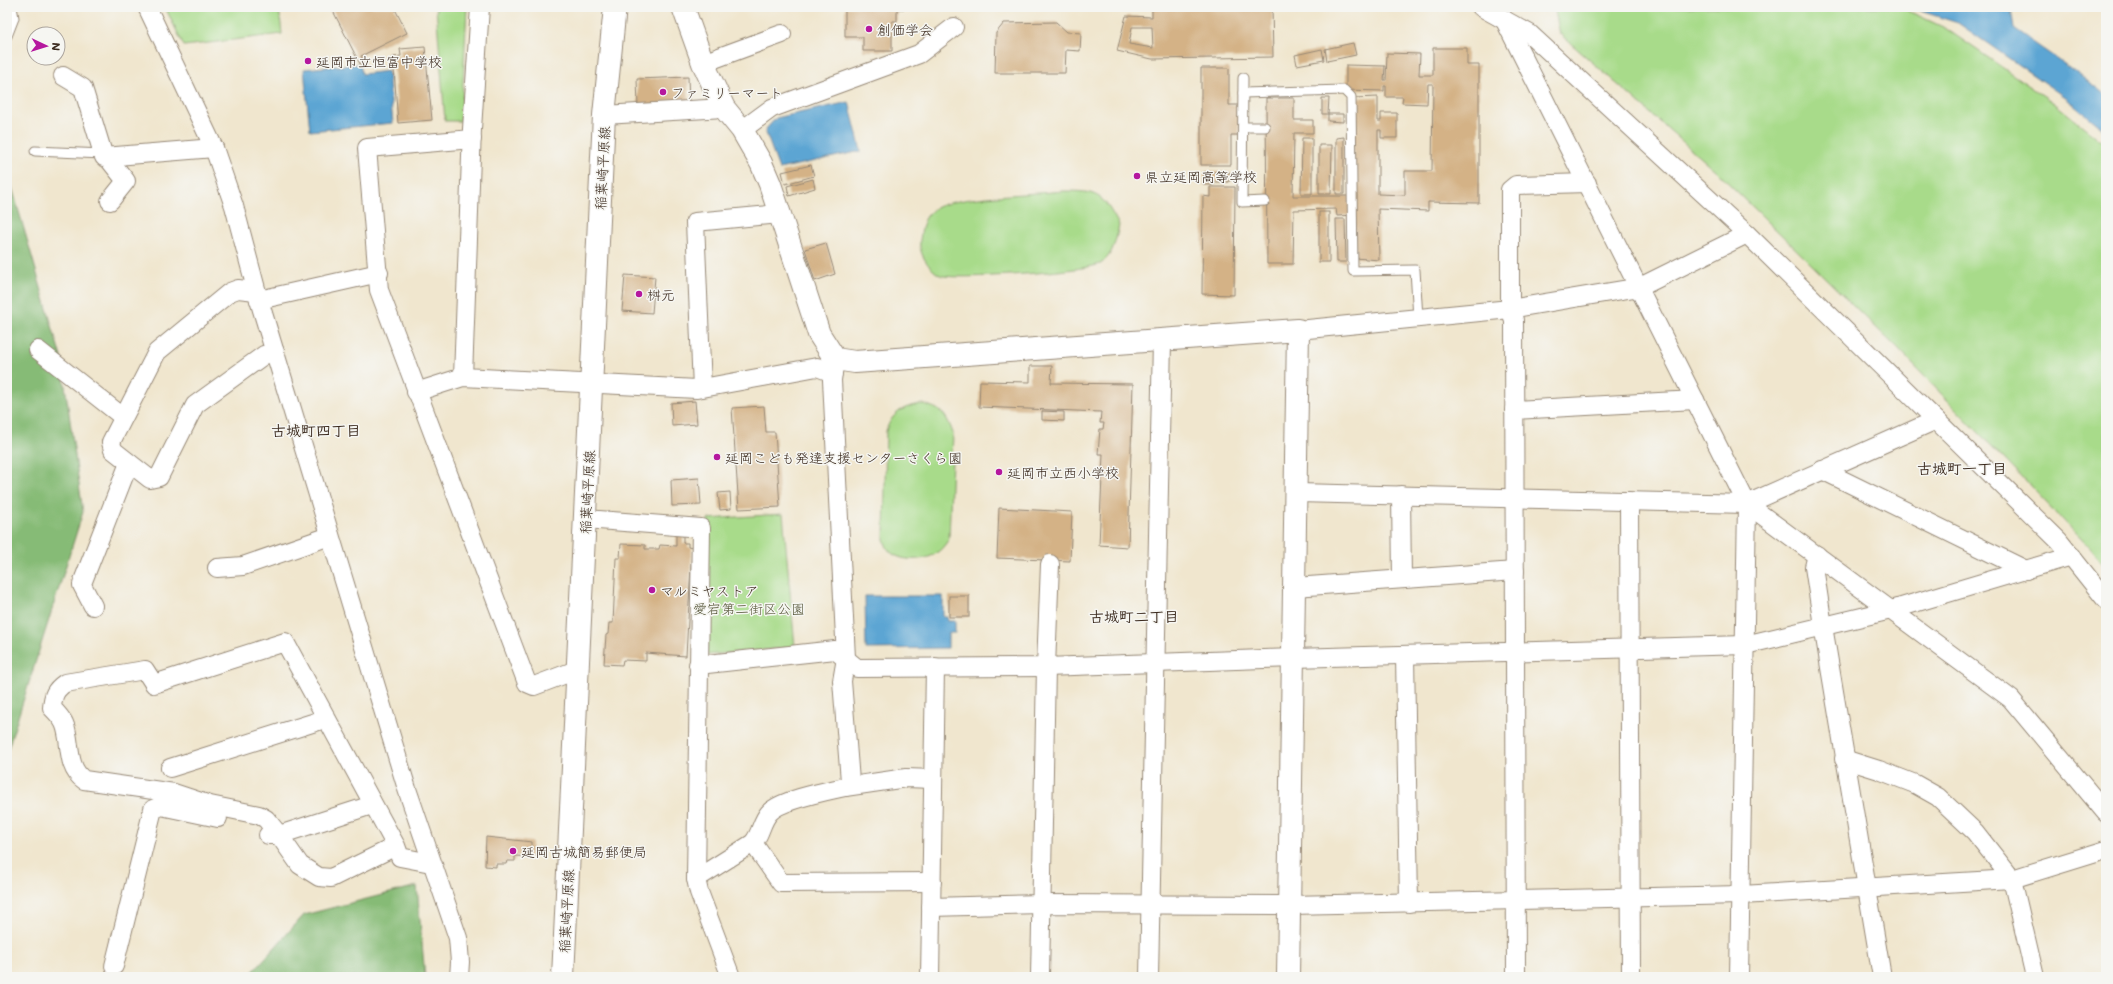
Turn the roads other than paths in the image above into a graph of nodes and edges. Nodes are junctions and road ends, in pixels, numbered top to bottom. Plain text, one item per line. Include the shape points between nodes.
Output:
1 (12, 7) edge
2 (147, 7) edge
3 (480, 7) edge
4 (683, 7) edge
5 (1481, 7) edge
6 (616, 13) edge
7 (1504, 19) junction
8 (954, 27) dead end
9 (782, 34) dead end
10 (7, 36) edge
11 (703, 63) junction
12 (63, 76) dead end
13 (1243, 78) dead end
14 (1243, 93) junction
15 (724, 108) junction
16 (604, 116) junction
17 (1243, 127) junction
18 (1265, 127) dead end
19 (742, 130) junction
20 (472, 139) junction
21 (214, 148) junction
22 (35, 151) dead end
23 (105, 156) junction
24 (1587, 183) junction
25 (110, 201) dead end
26 (1265, 201) dead end
27 (780, 214) junction
28 (1747, 234) junction
29 (379, 273) junction
30 (1640, 287) junction
31 (257, 295) junction
32 (1510, 309) junction
33 (1418, 318) junction
34 (1298, 330) junction
35 (1162, 340) junction
36 (38, 350) dead end
37 (275, 352) junction
38 (834, 366) junction
39 (463, 377) junction
40 (592, 384) junction
41 (702, 388) junction
42 (416, 392) junction
43 (1695, 400) junction
44 (1514, 410) junction
45 (123, 417) junction
46 (1936, 420) junction
47 (129, 463) junction
48 (1822, 470) junction
49 (1297, 494) junction
50 (1401, 496) junction
51 (1515, 497) junction
52 (1629, 501) junction
53 (1747, 504) junction
54 (586, 519) junction
55 (330, 536) junction
56 (1817, 555) junction
57 (2072, 556) junction
58 (1050, 564) dead end
59 (217, 568) dead end
60 (2026, 570) junction
61 (1515, 571) junction
62 (1402, 580) junction
63 (1295, 587) junction
64 (2106, 600) edge
65 (93, 606) dead end
66 (1891, 610) junction
67 (1823, 626) junction
68 (1745, 645) junction
69 (1628, 649) junction
70 (1516, 653) junction
71 (1405, 655) junction
72 (846, 658) junction
73 (1294, 658) junction
74 (1155, 663) junction
75 (698, 665) junction
76 (935, 667) junction
77 (1046, 667) junction
78 (579, 669) junction
79 (325, 719) junction
80 (1844, 759) junction
81 (170, 768) dead end
82 (933, 779) junction
83 (845, 787) junction
84 (372, 805) junction
85 (2106, 813) edge
86 (279, 835) junction
87 (753, 843) junction
88 (396, 846) junction
89 (2106, 850) edge
90 (431, 863) junction
91 (696, 879) junction
92 (2012, 879) junction
93 (932, 882) junction
94 (1867, 889) junction
95 (1741, 896) junction
96 (1630, 898) junction
97 (1516, 902) junction
98 (1408, 903) junction
99 (1042, 904) junction
100 (1290, 905) junction
101 (1151, 906) junction
102 (931, 907) junction
103 (114, 966) dead end
104 (459, 977) edge
105 (563, 977) edge
106 (731, 977) edge
107 (930, 977) edge
108 (1040, 977) edge
109 (1149, 977) edge
110 (1288, 977) edge
111 (1516, 977) edge
112 (1631, 977) edge
113 (1740, 977) edge
114 (1882, 977) edge
115 (2035, 977) edge

1 - 10 lane via 14,18
2 - 21 street
3 - 20 street
4 - 11 street
5 - 7 street
6 - 16 street, 稲葉崎平原線
7 - 24 street
7 - 28 street via 1530,34
8 - 19 street via 919,54 772,108
9 - 11 street
11 - 15 street
12 - 23 street via 83,88
13 - 14 lane
14 - 17 lane
14 - 33 lane via 1344,90 1350,97 1353,271 1415,270
15 - 16 street
15 - 19 street
16 - 40 street, 稲葉崎平原線
17 - 18 lane
17 - 26 lane via 1242,202
19 - 27 street via 761,163
20 - 29 street via 367,148
20 - 39 street
21 - 23 street
21 - 31 street via 234,206
22 - 23 lane
23 - 25 street via 126,181
24 - 30 street
24 - 32 street via 1516,185 1510,190
27 - 38 street via 819,334
27 - 41 street via 695,222
28 - 30 street
28 - 46 street
29 - 31 street
29 - 42 street via 379,290
30 - 32 street
30 - 43 street
31 - 37 street
31 - 45 street via 238,289 230,292 157,352
32 - 33 street
32 - 44 street via 1514,320
33 - 34 street
34 - 35 street
34 - 49 street
35 - 38 street via 855,362
35 - 74 street
36 - 45 street
37 - 47 street via 264,355 195,405 159,477 150,479
37 - 55 street
38 - 41 street
38 - 72 street
39 - 40 street
39 - 42 street
40 - 41 street
40 - 54 street, 稲葉崎平原線
42 - 78 street via 527,683 534,686
43 - 44 street
43 - 53 street
44 - 51 street
45 - 47 street via 111,442 113,450
46 - 48 street
46 - 57 street
47 - 65 street via 83,581 82,585
48 - 53 street
48 - 60 street
49 - 50 street
49 - 63 street
50 - 51 street
50 - 62 street
51 - 52 street
51 - 61 street
52 - 53 street
52 - 69 street
53 - 56 street
53 - 68 street
54 - 75 street via 701,528
54 - 78 street, 稲葉崎平原線
55 - 59 street via 243,566
55 - 90 street
56 - 66 street
56 - 67 street via 1814,567
57 - 60 street
57 - 64 street
58 - 77 street
60 - 66 street
61 - 62 street
61 - 70 street
62 - 63 street
63 - 73 street
66 - 67 street
66 - 85 street via 2011,698
67 - 68 street
67 - 80 street
68 - 69 street
68 - 95 street
69 - 70 street
69 - 96 street
70 - 71 street
70 - 97 street
71 - 73 street
71 - 98 street
72 - 75 street via 835,650
72 - 76 street via 857,668
72 - 83 street via 842,681 850,781
73 - 74 street
73 - 100 street
74 - 77 street
74 - 101 street
75 - 91 street
76 - 77 street
76 - 82 street
77 - 99 street
78 - 105 street, 稲葉崎平原線
79 - 81 street
79 - 84 street
79 - 86 street via 284,642 154,684 145,670 65,683 57,688 52,697 52,708 64,723 77,776 84,780 174,793 210,805 259,815 266,819
80 - 92 street via 1915,784 1938,797 1975,832
80 - 94 street
82 - 83 street via 906,778
82 - 93 street
83 - 87 street via 782,804 770,812
84 - 86 street
84 - 88 street
86 - 88 street via 300,866 319,877 331,878
86 - 103 street via 268,836 254,825 161,806 153,809
87 - 91 street
87 - 93 street via 781,883
88 - 90 street via 400,857
89 - 92 street
90 - 104 street via 458,938
91 - 106 street
92 - 94 street
92 - 115 street
93 - 102 street
94 - 95 street
94 - 114 street
95 - 96 street
95 - 113 street
96 - 97 street
96 - 112 street
97 - 98 street
97 - 111 street
98 - 100 street
99 - 101 street
99 - 102 street
99 - 108 street
100 - 101 street
100 - 110 street
101 - 109 street
102 - 107 street

